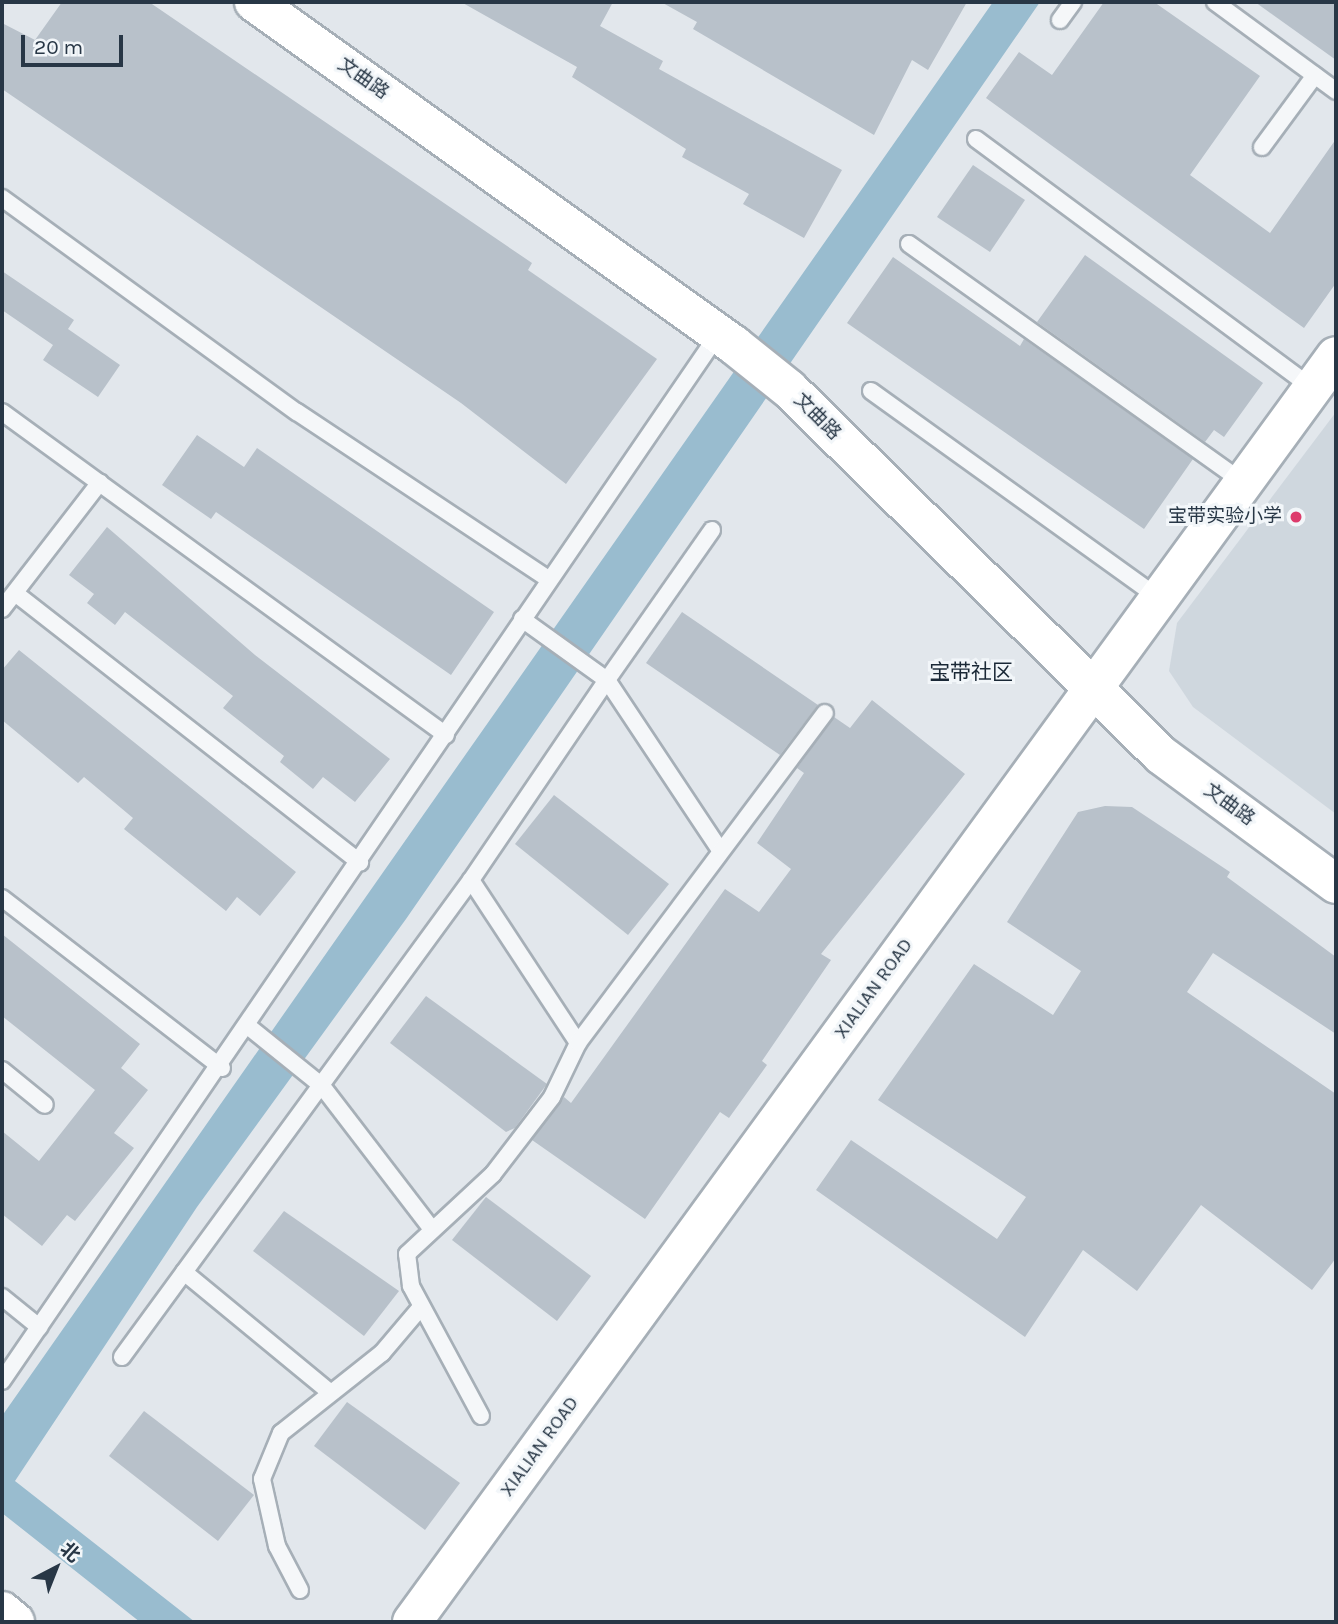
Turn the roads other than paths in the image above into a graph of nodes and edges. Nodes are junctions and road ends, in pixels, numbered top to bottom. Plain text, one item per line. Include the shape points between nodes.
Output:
1 (254, 2) edge
2 (1073, 2) edge
3 (1215, 2) edge
4 (1060, 20) dead end
5 (1315, 75) junction
6 (1336, 91) edge
7 (976, 139) dead end
8 (1262, 147) dead end
9 (2, 198) edge
10 (909, 244) dead end
11 (726, 339) junction
12 (1336, 356) edge
13 (1313, 388) junction
14 (871, 391) dead end
15 (2, 412) edge
16 (100, 482) junction
17 (1244, 483) junction
18 (712, 530) dead end
19 (548, 579) junction
20 (15, 593) junction
21 (1160, 598) junction
22 (2, 609) edge
23 (522, 620) junction
24 (607, 680) junction
25 (1091, 692) junction
26 (825, 713) dead end
27 (446, 735) junction
28 (720, 849) junction
29 (360, 863) junction
30 (471, 880) junction
31 (1336, 884) edge
32 (2, 898) edge
33 (255, 1032) junction
34 (578, 1043) junction
35 (222, 1068) junction
36 (2, 1070) edge
37 (322, 1086) junction
38 (45, 1105) dead end
39 (430, 1227) junction
40 (184, 1272) junction
41 (2, 1297) edge
42 (421, 1307) junction
43 (39, 1327) junction
44 (122, 1357) dead end
45 (2, 1381) edge
46 (331, 1394) junction
47 (481, 1416) dead end
48 (300, 1590) dead end
49 (2, 1611) edge
50 (15, 1622) edge
51 (412, 1622) edge

1 - 11 street, 文曲路
2 - 4 lane
3 - 5 lane
5 - 6 lane
5 - 8 lane
7 - 13 lane
9 - 19 lane via 297,412
10 - 17 lane
11 - 19 lane
11 - 25 street, 文曲路 via 789,389
12 - 13 street, XIALIAN ROAD
13 - 17 street, XIALIAN ROAD
14 - 21 lane
15 - 16 lane
16 - 20 lane
16 - 27 lane
17 - 21 street, XIALIAN ROAD
18 - 24 lane
19 - 23 lane
20 - 22 lane
20 - 29 lane
21 - 25 street, XIALIAN ROAD
23 - 24 lane
23 - 27 lane
24 - 28 lane
24 - 30 lane
25 - 31 street, 文曲路 via 1161,755
25 - 51 street, XIALIAN ROAD
26 - 28 lane
27 - 29 lane
28 - 34 lane
29 - 33 lane
30 - 34 lane
30 - 37 lane
32 - 35 lane
33 - 35 lane
33 - 37 lane
34 - 39 lane via 552,1097 493,1174
35 - 43 lane
36 - 38 lane
37 - 39 lane
37 - 40 lane
39 - 42 lane via 407,1254
40 - 44 lane
40 - 46 lane
41 - 43 lane
42 - 46 lane via 382,1353
42 - 47 lane
43 - 45 lane
46 - 48 lane via 281,1433 262,1479 277,1546
49 - 50 street

